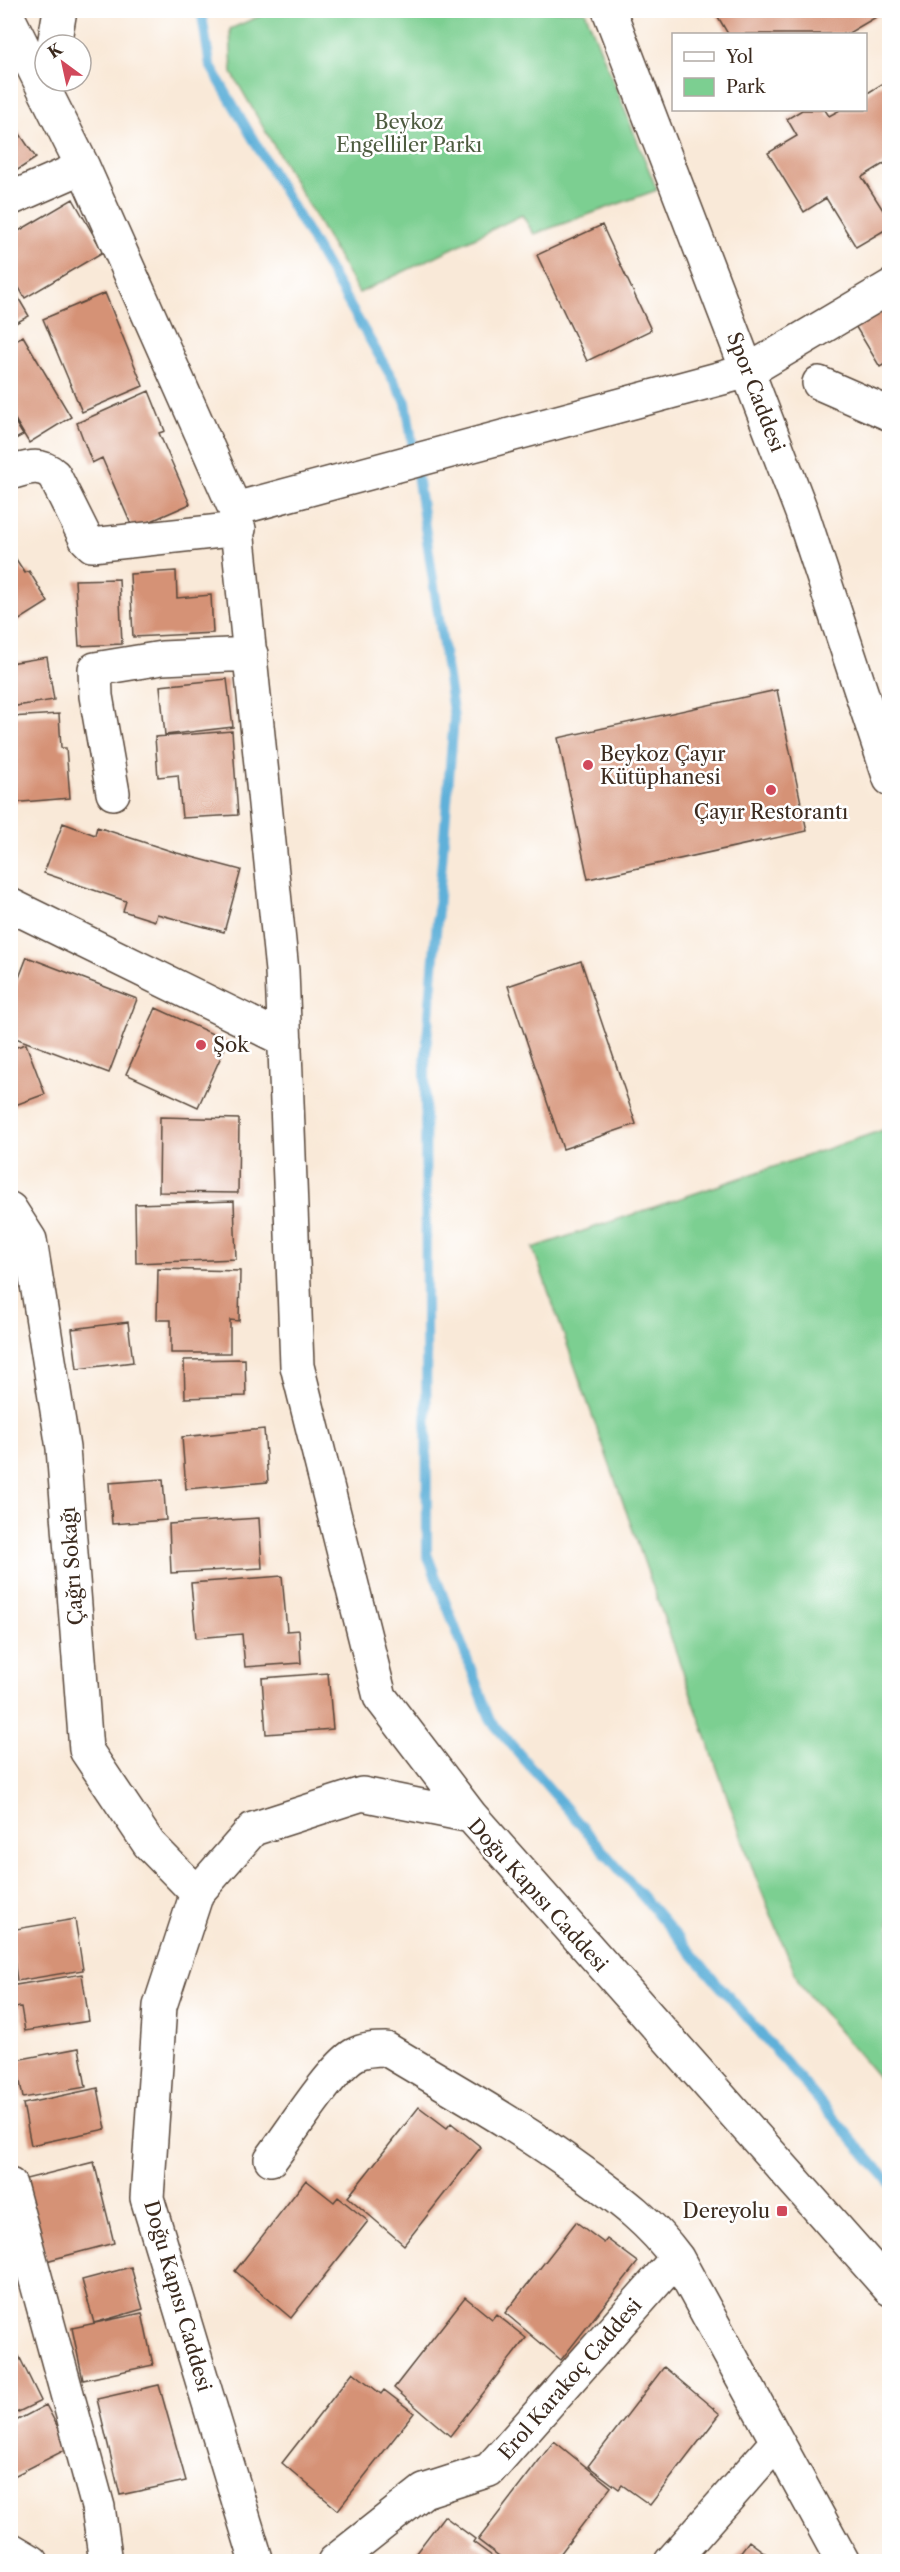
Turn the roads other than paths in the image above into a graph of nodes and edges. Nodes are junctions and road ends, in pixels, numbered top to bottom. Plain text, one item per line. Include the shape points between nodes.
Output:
1 (60, 10) edge
2 (609, 10) edge
3 (10, 21) edge
4 (56, 33) edge
5 (33, 60) edge
6 (51, 93) edge
7 (82, 167) junction
8 (10, 200) edge
9 (890, 287) edge
10 (748, 371) junction
11 (819, 383) dead end
12 (890, 414) edge
13 (10, 473) edge
14 (237, 519) junction
15 (251, 654) junction
16 (890, 779) edge
17 (113, 793) dead end
18 (10, 905) edge
19 (285, 1040) junction
20 (10, 1209) edge
21 (471, 1816) junction
22 (197, 1893) junction
23 (272, 2159) dead end
24 (10, 2185) edge
25 (676, 2258) junction
26 (890, 2289) edge
27 (777, 2442) junction
28 (10, 2549) edge
29 (32, 2562) edge
30 (106, 2562) edge
31 (257, 2562) edge
32 (334, 2562) edge
33 (671, 2562) edge
34 (843, 2562) edge

1 - 4 street
2 - 10 street, Spor Caddesi
3 - 5 street
6 - 7 street
7 - 8 street
7 - 14 street
9 - 10 street
10 - 14 street via 364,475
10 - 16 street, Spor Caddesi via 802,513
11 - 12 street
13 - 14 street via 40,466 48,469 92,545
14 - 15 street
15 - 17 street via 162,658 95,669
15 - 19 street via 282,971
18 - 19 street
19 - 21 street via 297,1366 380,1697
20 - 22 street, Çağrı Sokağı via 30,1240 63,1448 86,1750 149,1844
21 - 22 street, Doğu Kapısı Caddesi via 362,1794 253,1829
21 - 26 street, Doğu Kapısı Caddesi
22 - 31 street, Doğu Kapısı Caddesi via 160,2006 147,2198
23 - 25 street via 340,2066 355,2054 386,2049 539,2141 638,2213 660,2234
24 - 30 street via 98,2507
25 - 27 street
25 - 32 street, Erol Karakoç Caddesi via 489,2470 424,2491
27 - 33 street
27 - 34 street
28 - 29 street

